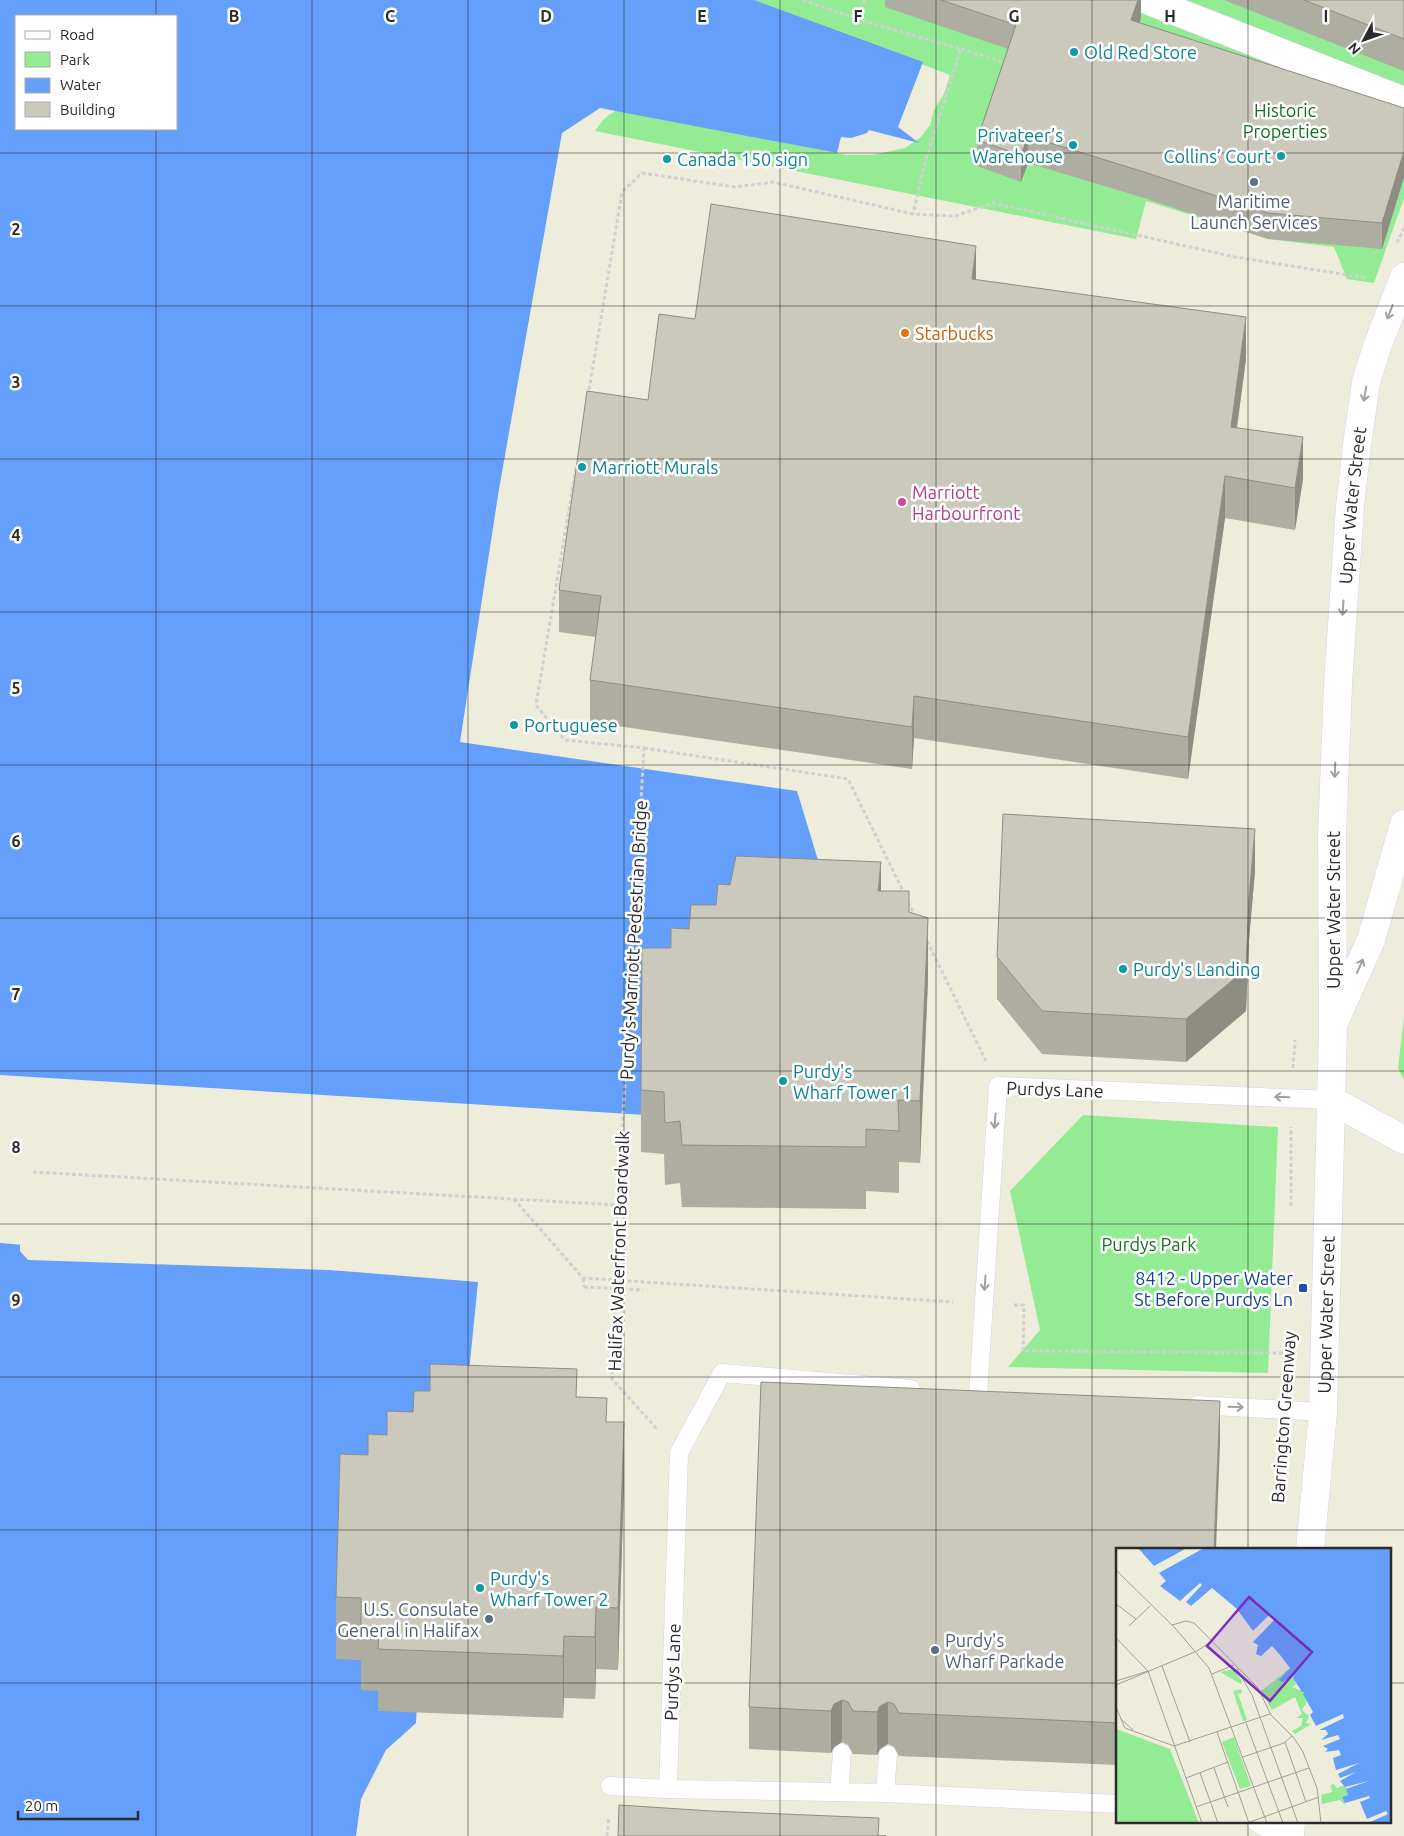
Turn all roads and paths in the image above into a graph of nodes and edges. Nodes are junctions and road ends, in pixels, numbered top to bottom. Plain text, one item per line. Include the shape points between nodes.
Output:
1 (803, 0) edge
2 (865, 0) edge
3 (1148, 0) edge
4 (857, 19) junction
5 (961, 49) junction
6 (1008, 64) edge
7 (1404, 102) edge
8 (913, 214) junction
9 (1403, 280) edge
10 (588, 399) edge
11 (578, 458) edge
12 (644, 748) junction
13 (1404, 824) edge
14 (920, 926) edge
15 (924, 934) edge
16 (1332, 1027) junction
17 (998, 1086) junction
18 (1292, 1098) junction
19 (1331, 1100) junction
20 (623, 1113) joint
21 (1404, 1140) edge
22 (33, 1172) dead end
23 (514, 1199) junction
24 (618, 1205) junction
25 (1290, 1215) dead end
26 (583, 1278) junction
27 (616, 1280) junction
28 (642, 1290) dead end
29 (984, 1304) junction
30 (928, 1391) edge
31 (958, 1394) edge
32 (978, 1395) junction
33 (997, 1396) edge
34 (1185, 1404) edge
35 (1284, 1409) junction
36 (1323, 1412) junction
37 (680, 1453) junction
38 (1310, 1548) edge
39 (842, 1753) dead end
40 (888, 1755) dead end
41 (610, 1786) dead end
42 (668, 1789) junction
43 (839, 1792) junction
44 (885, 1793) junction
45 (1116, 1804) edge
46 (1259, 1824) edge
47 (1279, 1836) edge

1 - 4 path
2 - 4 path
3 - 7 street
4 - 5 path
5 - 6 path
5 - 8 path via 926,159
8 - 9 path via 955,216 993,203 1235,256
8 - 10 path via 773,182 735,187 642,173 622,192
9 -> 16 street, Upper Water Street via 1366,382 1350,506 1338,684 1333,827
11 - 12 path via 536,705 565,740
12 - 14 path via 848,779
12 - 20 path, Purdy's-Marriott Pedestrian Bridge
16 -> 13 street via 1371,940
15 - 17 path
16 - 19 street, Upper Water Street
18 -> 17 lane, Purdys Lane
17 -> 29 lane, Purdys Lane
18 - 19 lane, Purdys Lane
18 - 25 path
19 - 21 street
19 - 36 street, Upper Water Street
20 - 24 path, Halifax Waterfront Boardwalk
22 - 23 path
23 - 24 path
23 - 26 path
24 - 27 path, Halifax Waterfront Boardwalk
26 - 27 path
26 - 28 path, bridge via 584,1286
27 - 29 path
27 - 37 path, Halifax Waterfront Boardwalk via 612,1379
29 - 32 lane, Purdys Lane
29 - 35 path, Barrington Greenway via 1024,1305 1022,1351 1289,1353
30 - 37 lane, Purdys Lane via 722,1372
31 - 32 lane
32 - 33 lane
34 -> 35 lane
35 - 36 lane
36 - 38 street, Upper Water Street
37 - 42 lane, Purdys Lane
39 - 43 lane
40 - 44 lane
41 - 42 lane
42 - 43 lane
43 - 44 lane
44 - 45 lane
46 - 47 lane

